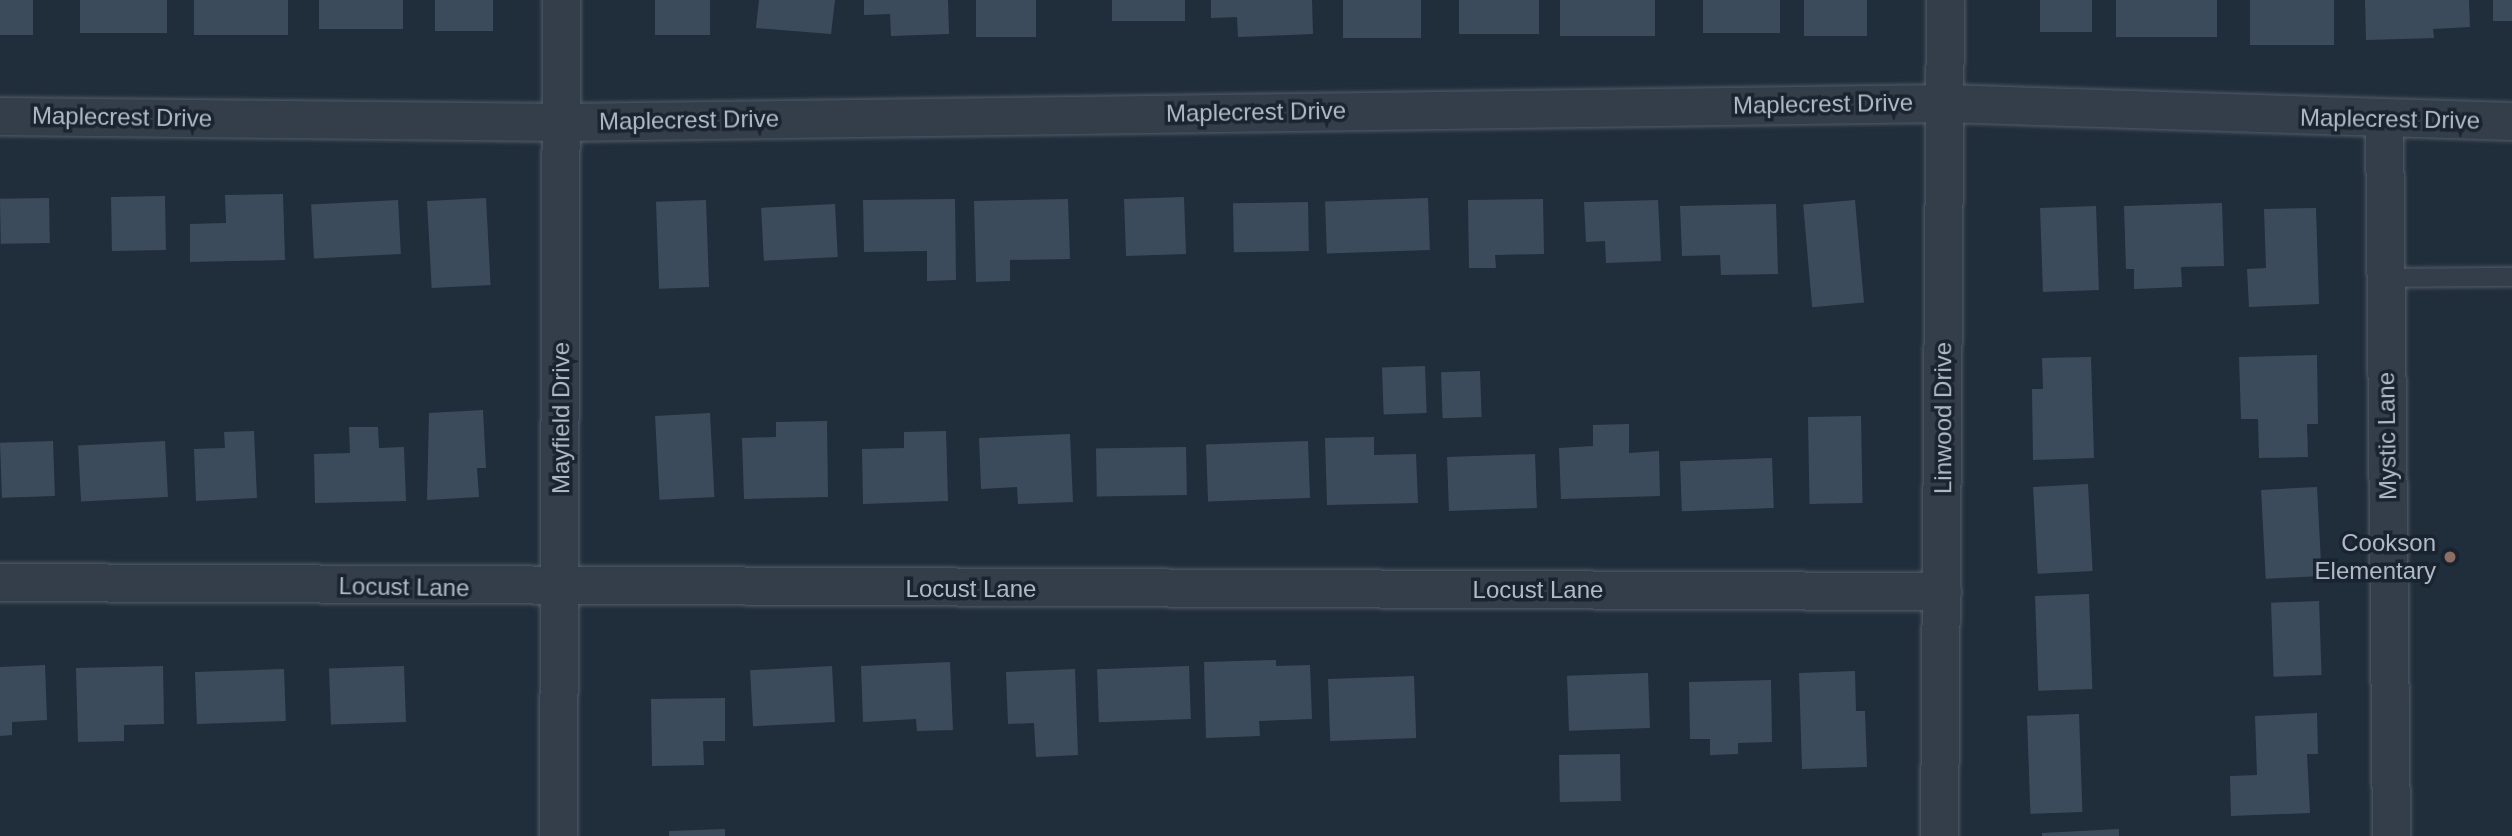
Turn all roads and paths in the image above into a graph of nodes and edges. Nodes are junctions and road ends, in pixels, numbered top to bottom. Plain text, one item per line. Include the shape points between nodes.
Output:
1 (561, 0) edge
2 (1945, 0) edge
3 (1945, 103) junction
4 (0, 116) edge
5 (2384, 120) junction
6 (2512, 121) edge
7 (564, 122) junction
8 (2512, 277) edge
9 (2385, 278) junction
10 (0, 582) edge
11 (560, 588) junction
12 (1942, 591) junction
13 (558, 836) edge
14 (1939, 836) edge
15 (2391, 836) edge

1 - 7 street, Mayfield Drive
2 - 3 street, Linwood Drive
3 - 5 street, Maplecrest Drive
3 - 7 street, Maplecrest Drive
3 - 12 street, Linwood Drive
4 - 7 street, Maplecrest Drive
5 - 6 street, Maplecrest Drive
5 - 9 street, Mystic Lane
7 - 11 street, Mayfield Drive
8 - 9 lane
9 - 15 street, Mystic Lane
10 - 11 street, Locust Lane
11 - 12 street, Locust Lane
11 - 13 street, Mayfield Drive
12 - 14 street, Linwood Drive

